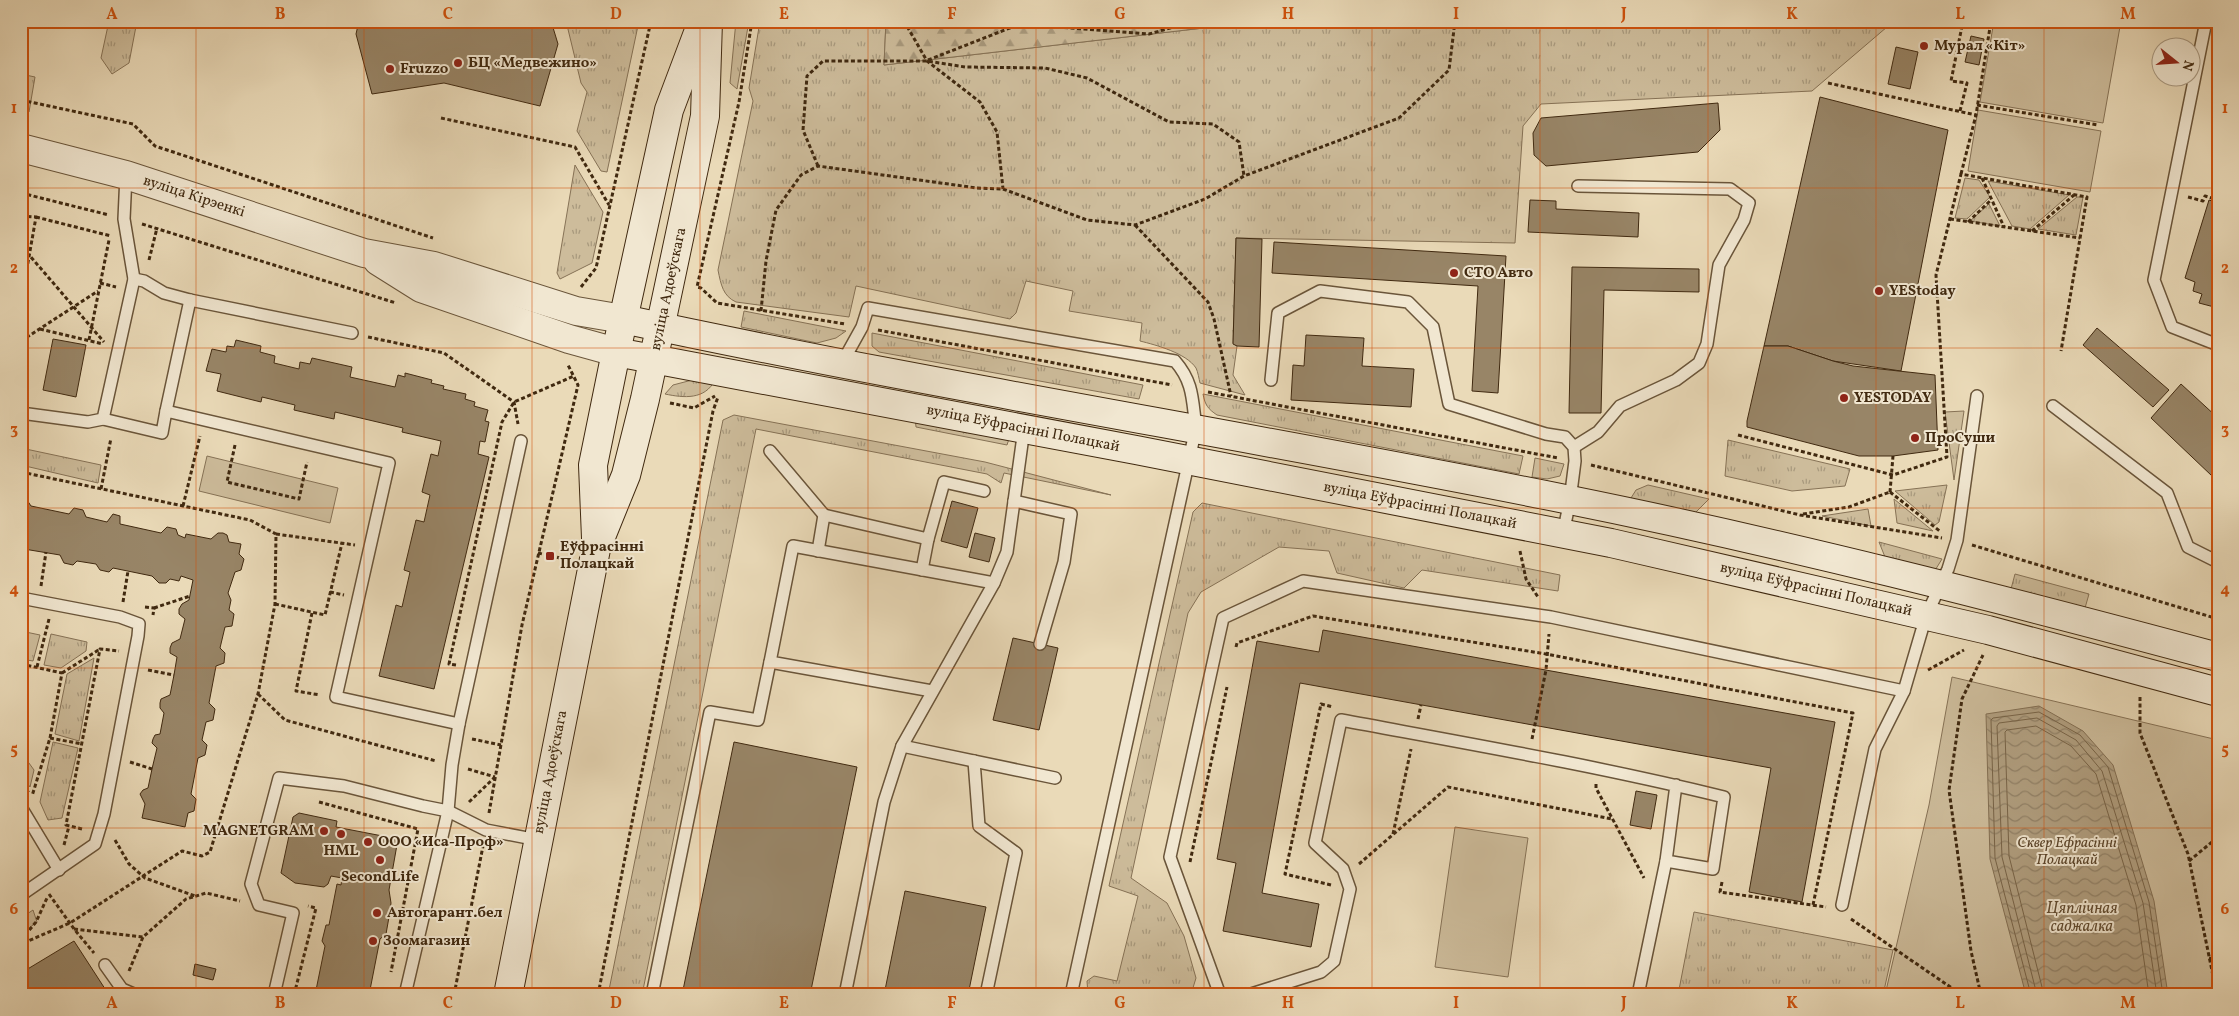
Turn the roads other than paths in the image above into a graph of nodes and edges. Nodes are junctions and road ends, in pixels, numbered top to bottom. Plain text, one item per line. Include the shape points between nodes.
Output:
1 (702, 21) edge
2 (708, 21) edge
3 (2206, 21) edge
4 (21, 148) edge
5 (126, 175) junction
6 (1578, 186) dead end
7 (364, 253) junction
8 (134, 279) junction
9 (190, 300) junction
10 (623, 319) junction
11 (660, 327) junction
12 (352, 334) road end
13 (2218, 345) edge
14 (616, 352) junction
15 (654, 360) junction
16 (842, 363) junction
17 (1271, 380) dead end
18 (1977, 396) dead end
19 (2054, 406) dead end
20 (166, 411) junction
21 (21, 412) edge
22 (102, 419) junction
23 (1196, 428) junction
24 (1024, 429) junction
25 (522, 441) road end
26 (1574, 447) junction
27 (770, 451) dead end
28 (1188, 461) junction
29 (984, 491) dead end
30 (1570, 500) junction
31 (1014, 502) junction
32 (824, 515) junction
33 (1563, 534) junction
34 (928, 539) junction
35 (818, 551) junction
36 (594, 558) junction
37 (2218, 562) edge
38 (922, 570) junction
39 (994, 583) junction
40 (1940, 583) junction
41 (21, 598) edge
42 (1926, 616) junction
43 (1040, 644) dead end
44 (2218, 658) edge
45 (770, 662) junction
46 (932, 691) junction
47 (1904, 691) junction
48 (2218, 692) edge
49 (459, 724) junction
50 (902, 746) junction
51 (974, 761) junction
52 (1055, 778) dead end
53 (1676, 785) junction
54 (24, 811) edge
55 (452, 812) junction
56 (538, 840) junction
57 (1666, 861) junction
58 (59, 870) junction
59 (21, 895) edge
60 (1844, 910) road end
61 (105, 965) road end
62 (136, 995) edge
63 (274, 995) edge
64 (405, 995) edge
65 (508, 995) edge
66 (652, 995) edge
67 (845, 995) edge
68 (986, 995) edge
69 (1072, 995) edge
70 (1220, 995) edge
71 (1248, 995) edge
72 (1638, 995) edge

1 - 10 main road, вуліца Адоеўскага via 669,110
2 - 11 main road, вуліца Адоеўскага via 705,116
3 - 13 lane via 2154,280 2172,327
4 - 5 main road, вуліца Кірэенкі
5 - 7 main road, вуліца Кірэенкі
5 - 8 lane via 124,219
6 - 26 lane via 1730,189 1749,203 1744,220 1719,265 1707,344 1699,363 1676,380 1620,406 1598,432
7 - 10 main road, вуліца Кірэенкі via 434,266 576,311
7 - 14 main road, вуліца Кірэенкі via 421,288
8 - 9 lane via 164,293
8 - 22 lane
9 - 12 lane
9 - 20 lane
10 - 11 main road, вуліца Еўфрасінні Полацкай
10 - 14 main road, вуліца Адоеўскага
11 - 15 main road, вуліца Адоеўскага
11 - 16 main road, вуліца Еўфрасінні Полацкай
14 - 15 main road, вуліца Еўфрасінні Полацкай
14 - 36 main road, вуліца Адоеўскага via 593,465
15 - 24 main road, вуліца Еўфрасінні Полацкай
15 - 36 main road, вуліца Адоеўскага via 626,475
16 - 23 main road, вуліца Еўфрасінні Полацкай
16 - 23 lane via 862,327 868,308 1175,361 1187,374
17 - 26 lane via 1278,313 1320,291 1408,302 1433,327 1449,404 1565,437
18 - 40 lane via 1957,540
19 - 37 lane via 2167,494 2188,547
20 - 22 lane via 162,432
20 - 49 lane via 389,463 336,697
21 - 22 lane via 88,422
23 - 28 lane
23 - 30 main road, вуліца Еўфрасінні Полацкай
24 - 28 main road, вуліца Еўфрасінні Полацкай
24 - 31 lane
25 - 49 lane
26 - 30 lane
27 - 32 lane
28 - 33 main road, вуліца Еўфрасінні Полацкай
28 - 69 lane
29 - 34 lane via 944,482
30 - 33 lane
30 - 40 main road, вуліца Еўфрасінні Полацкай
31 - 39 lane via 1007,552
31 - 43 lane via 1071,514 1064,562
32 - 34 lane
32 - 35 lane
33 - 42 main road, вуліца Еўфрасінні Полацкай
34 - 38 lane
35 - 38 lane
35 - 45 lane via 794,546
36 - 56 main road, вуліца Адоеўскага
38 - 39 lane
39 - 46 lane
40 - 42 lane
40 - 44 main road, вуліца Еўфрасінні Полацкай
41 - 58 lane via 120,617 139,624 96,844
42 - 47 lane
42 - 48 main road, вуліца Еўфрасінні Полацкай
45 - 46 lane
45 - 66 lane via 758,720 710,712
46 - 50 lane
47 - 60 lane via 1875,749
47 - 70 lane via 1551,617 1304,581 1223,618 1170,857
49 - 55 lane via 452,765
50 - 51 lane
50 - 67 lane via 884,802
51 - 52 lane
51 - 68 lane via 979,826 1016,853
53 - 57 lane
53 - 57 lane via 1724,798 1713,869
53 - 71 lane via 1341,720 1314,843 1343,869 1350,889 1334,961 1321,972
54 - 58 lane
55 - 56 lane via 486,830
55 - 63 lane via 344,786 279,778 251,884 259,905 293,913
55 - 64 lane
56 - 65 main road, вуліца Адоеўскага
57 - 72 lane
58 - 59 lane
61 - 62 lane via 122,988

